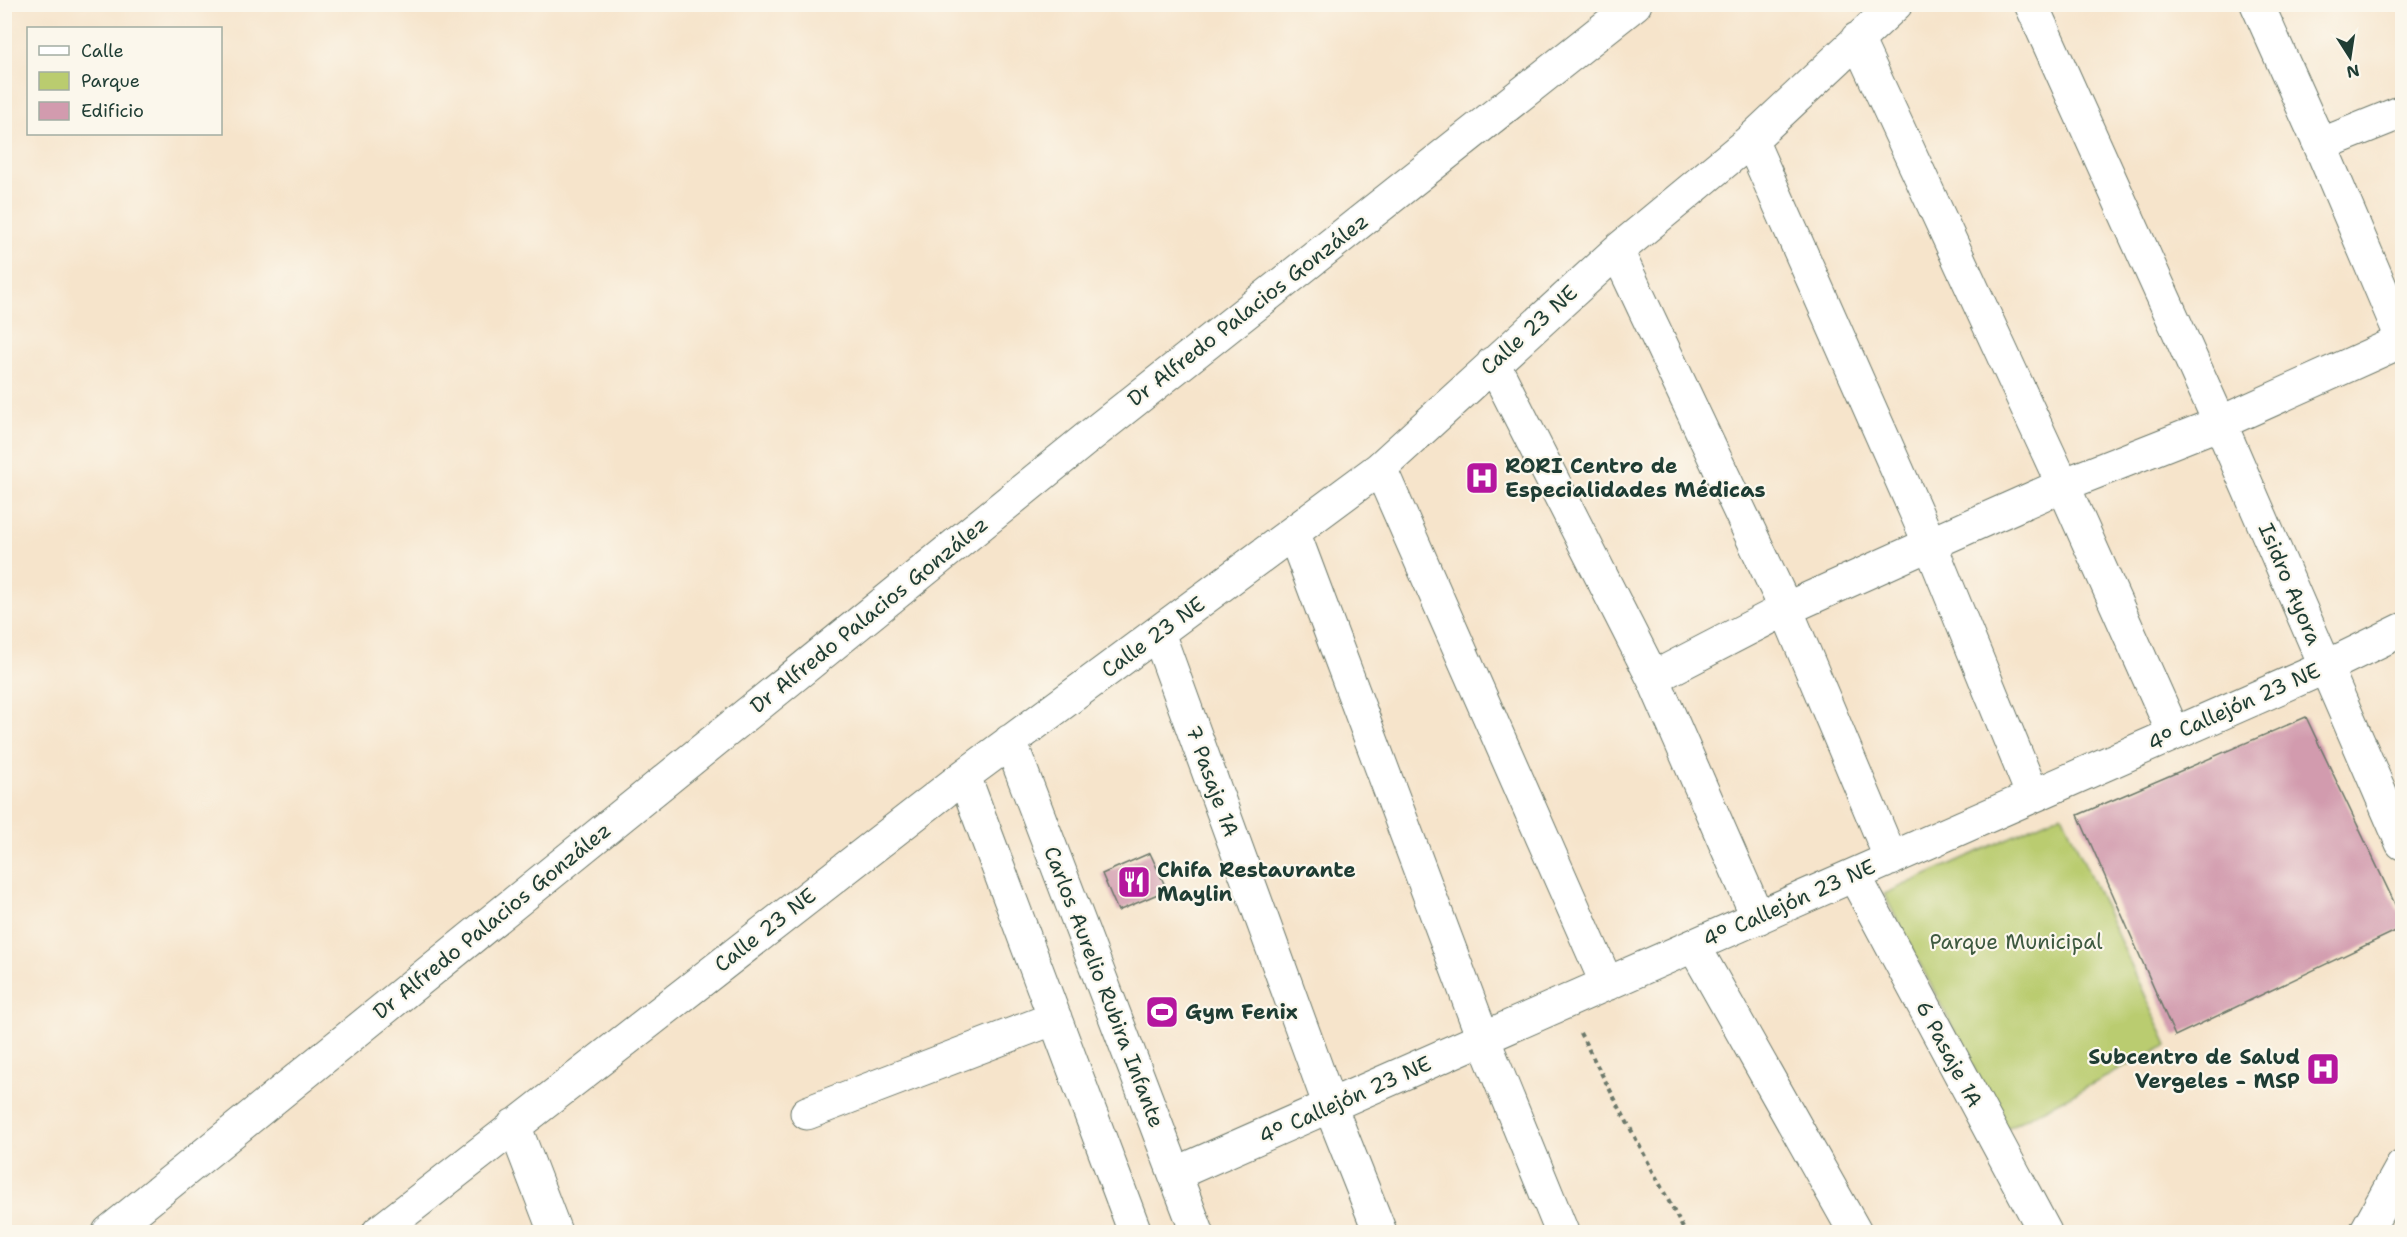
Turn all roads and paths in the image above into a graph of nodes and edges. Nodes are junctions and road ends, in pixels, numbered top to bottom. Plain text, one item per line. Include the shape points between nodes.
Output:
1 (1635, 4) edge
2 (1896, 4) edge
3 (2031, 4) edge
4 (2257, 4) edge
5 (1857, 39) junction
6 (2403, 112) edge
7 (1752, 140) junction
8 (2320, 145) junction
9 (1617, 251) junction
10 (2403, 340) edge
11 (1493, 363) junction
12 (2220, 423) junction
13 (1380, 468) junction
14 (2063, 485) junction
15 (1294, 534) junction
16 (1930, 544) junction
17 (1786, 609) junction
18 (2403, 630) edge
19 (1158, 633) junction
20 (2326, 667) junction
21 (1653, 678) junction
22 (2174, 734) junction
23 (1010, 741) junction
24 (964, 776) junction
25 (2033, 796) junction
26 (2403, 843) edge
27 (1891, 859) junction
28 (1854, 875) junction
29 (1758, 918) junction
30 (1694, 946) junction
31 (1607, 984) junction
32 (1564, 1003) junction
33 (1055, 1018) junction
34 (1483, 1038) junction
35 (1330, 1106) junction
36 (807, 1113) dead end
37 (514, 1125) junction
38 (2403, 1167) edge
39 (1175, 1174) junction
40 (110, 1233) edge
41 (379, 1233) edge
42 (555, 1233) edge
43 (1135, 1233) edge
44 (1197, 1233) edge
45 (1380, 1233) edge
46 (1562, 1233) edge
47 (1685, 1233) edge
48 (1855, 1233) edge
49 (2045, 1233) edge
50 (2366, 1233) edge

1 - 40 street, Dr Alfredo Palacios González via 1086,438
2 - 5 street, Calle 23 NE
3 - 12 street, Isidro Ayora
4 - 8 street
5 - 7 street, Calle 23 NE
5 - 14 street
6 - 8 street
7 - 9 street, Calle 23 NE
7 - 16 street
8 - 10 street
9 - 11 street, Calle 23 NE
9 - 17 street
10 - 12 street
11 - 13 street, Calle 23 NE
11 - 21 street
12 - 14 street
12 - 20 street, Isidro Ayora
13 - 15 street, Calle 23 NE
13 - 31 street
14 - 16 street
14 - 22 street
15 - 19 street, Calle 23 NE
15 - 34 street
16 - 17 street
16 - 25 street
17 - 21 street
17 - 27 street
18 - 20 street, 4° Callejón 23 NE
19 - 23 street, Calle 23 NE
19 - 35 street, 7 Pasaje 1A
20 - 22 street, 4° Callejón 23 NE
20 - 26 street, Isidro Ayora
21 - 29 street
22 - 25 street, 4° Callejón 23 NE
23 - 24 street, Calle 23 NE
23 - 39 street, Carlos Aurelio Rubira Infante
24 - 33 street
24 - 37 street, Calle 23 NE
25 - 27 street, 4° Callejón 23 NE
27 - 28 street, 4° Callejón 23 NE
28 - 29 street, 4° Callejón 23 NE
28 - 49 street, 6 Pasaje 1A
29 - 30 street, 4° Callejón 23 NE
30 - 31 street, 4° Callejón 23 NE
30 - 48 street
31 - 32 street, 4° Callejón 23 NE
32 - 34 street, 4° Callejón 23 NE
32 - 47 path
33 - 36 street
33 - 43 street
34 - 35 street, 4° Callejón 23 NE
34 - 46 street
35 - 39 street, 4° Callejón 23 NE
35 - 45 street, 7 Pasaje 1A
37 - 41 street, Calle 23 NE
37 - 42 street
38 - 50 street
39 - 44 street, Carlos Aurelio Rubira Infante

